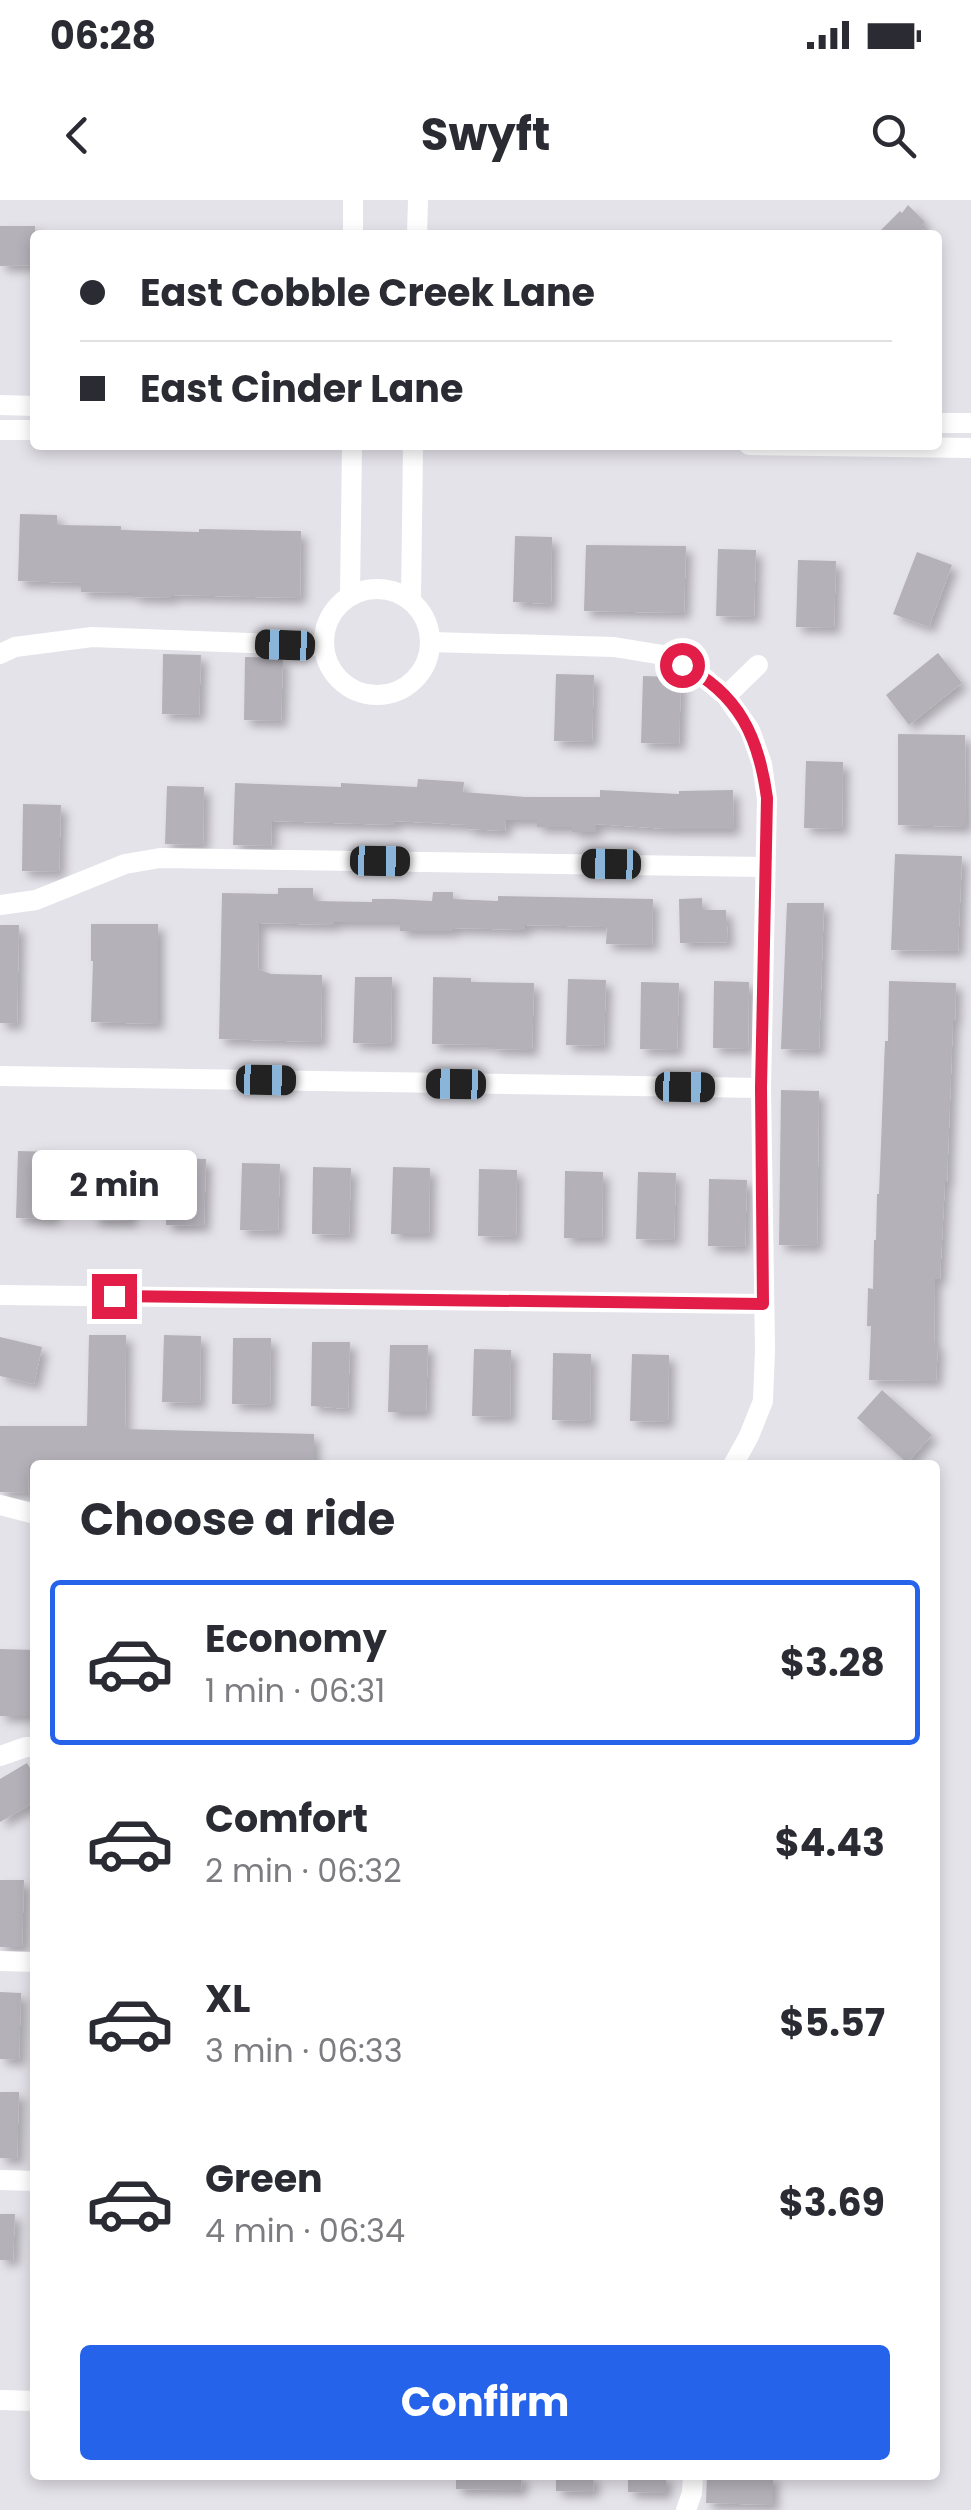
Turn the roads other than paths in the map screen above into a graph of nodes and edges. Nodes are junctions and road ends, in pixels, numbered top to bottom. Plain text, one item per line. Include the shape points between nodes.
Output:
1 (354, 200) edge
2 (418, 200) edge
3 (353, 230) edge
4 (417, 230) edge
5 (0, 405) edge
6 (30, 406) edge
7 (942, 423) edge
8 (971, 423) edge
9 (0, 430) edge
10 (30, 430) edge
11 (942, 448) edge
12 (971, 448) edge
13 (352, 450) edge
14 (413, 450) edge
15 (350, 596) junction
16 (411, 601) junction
17 (431, 642) junction
18 (324, 646) junction
19 (0, 654) edge
20 (758, 665) dead end
21 (726, 696) junction
22 (765, 867) junction
23 (0, 906) edge
24 (0, 1076) edge
25 (761, 1088) junction
26 (0, 1295) edge
27 (763, 1304) junction
28 (736, 1460) edge
29 (0, 1505) edge
30 (30, 1513) edge
31 (30, 1747) edge
32 (0, 1756) edge
33 (0, 1961) edge
34 (30, 1962) edge
35 (0, 2180) edge
36 (30, 2181) edge
37 (0, 2400) edge
38 (30, 2401) edge
39 (693, 2480) edge
40 (686, 2510) edge

1 - 3 street
2 - 4 street
5 - 6 street
7 - 8 street
9 - 10 street
11 - 12 street
13 - 15 street
14 - 16 street
15 - 16 street via 382,590
15 - 18 street via 330,618
16 - 17 street
17 - 18 street via 428,660 406,688 370,695 338,679
17 - 21 street via 614,646 663,656 701,674
18 - 19 street via 92,637
20 - 21 street
21 - 22 street via 750,730 762,764
22 - 23 street via 160,858
22 - 25 street
24 - 25 street
25 - 27 street
26 - 27 street
27 - 28 street via 763,1401
29 - 30 street
31 - 32 street
33 - 34 street
35 - 36 street
37 - 38 street
39 - 40 street

